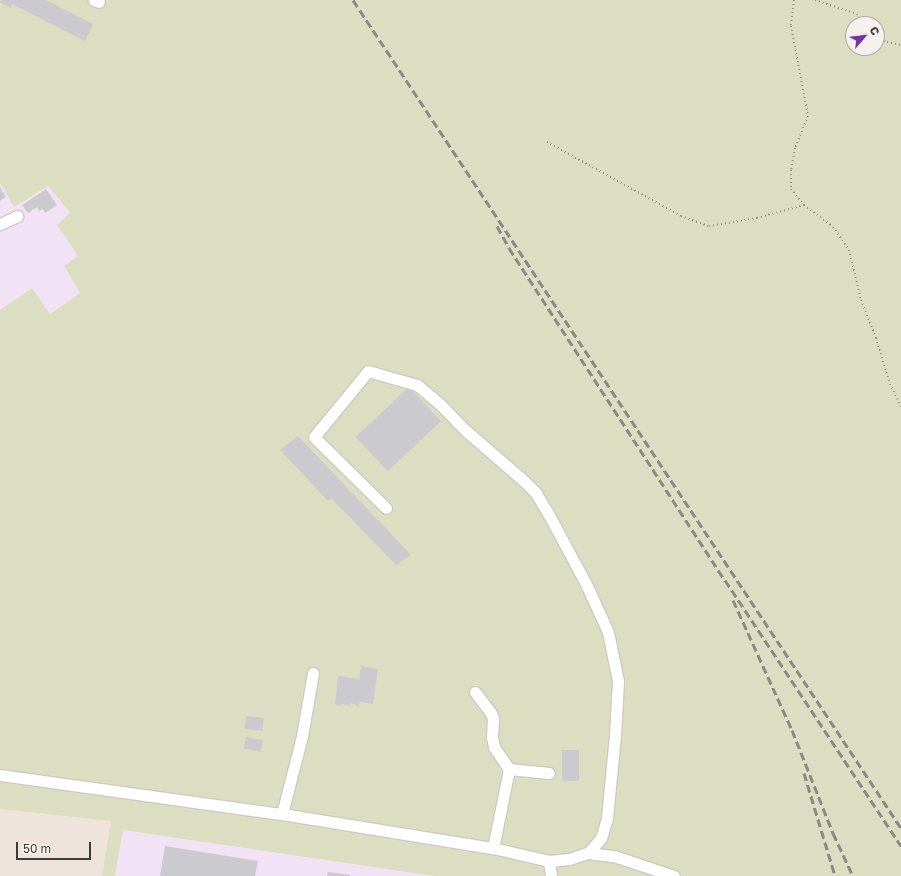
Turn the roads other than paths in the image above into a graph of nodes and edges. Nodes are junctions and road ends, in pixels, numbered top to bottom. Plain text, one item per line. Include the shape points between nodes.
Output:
1 (17, 216) dead end
2 (0, 224) edge
3 (386, 508) dead end
4 (313, 673) dead end
5 (475, 692) dead end
6 (509, 769) junction
7 (549, 773) dead end
8 (0, 775) edge
9 (282, 814) junction
10 (493, 848) junction
11 (588, 853) junction
12 (549, 861) junction
13 (551, 876) edge
14 (674, 876) edge

1 - 2 street
3 - 11 street via 314,437 368,371 417,385 536,493 586,584 608,632 618,681 615,736 607,818 601,838
4 - 9 street via 302,736
5 - 6 street via 491,713 494,747
6 - 7 street
6 - 10 street
8 - 9 street
9 - 10 street
10 - 12 street
11 - 12 street via 568,860
11 - 14 street via 614,856
12 - 13 street

